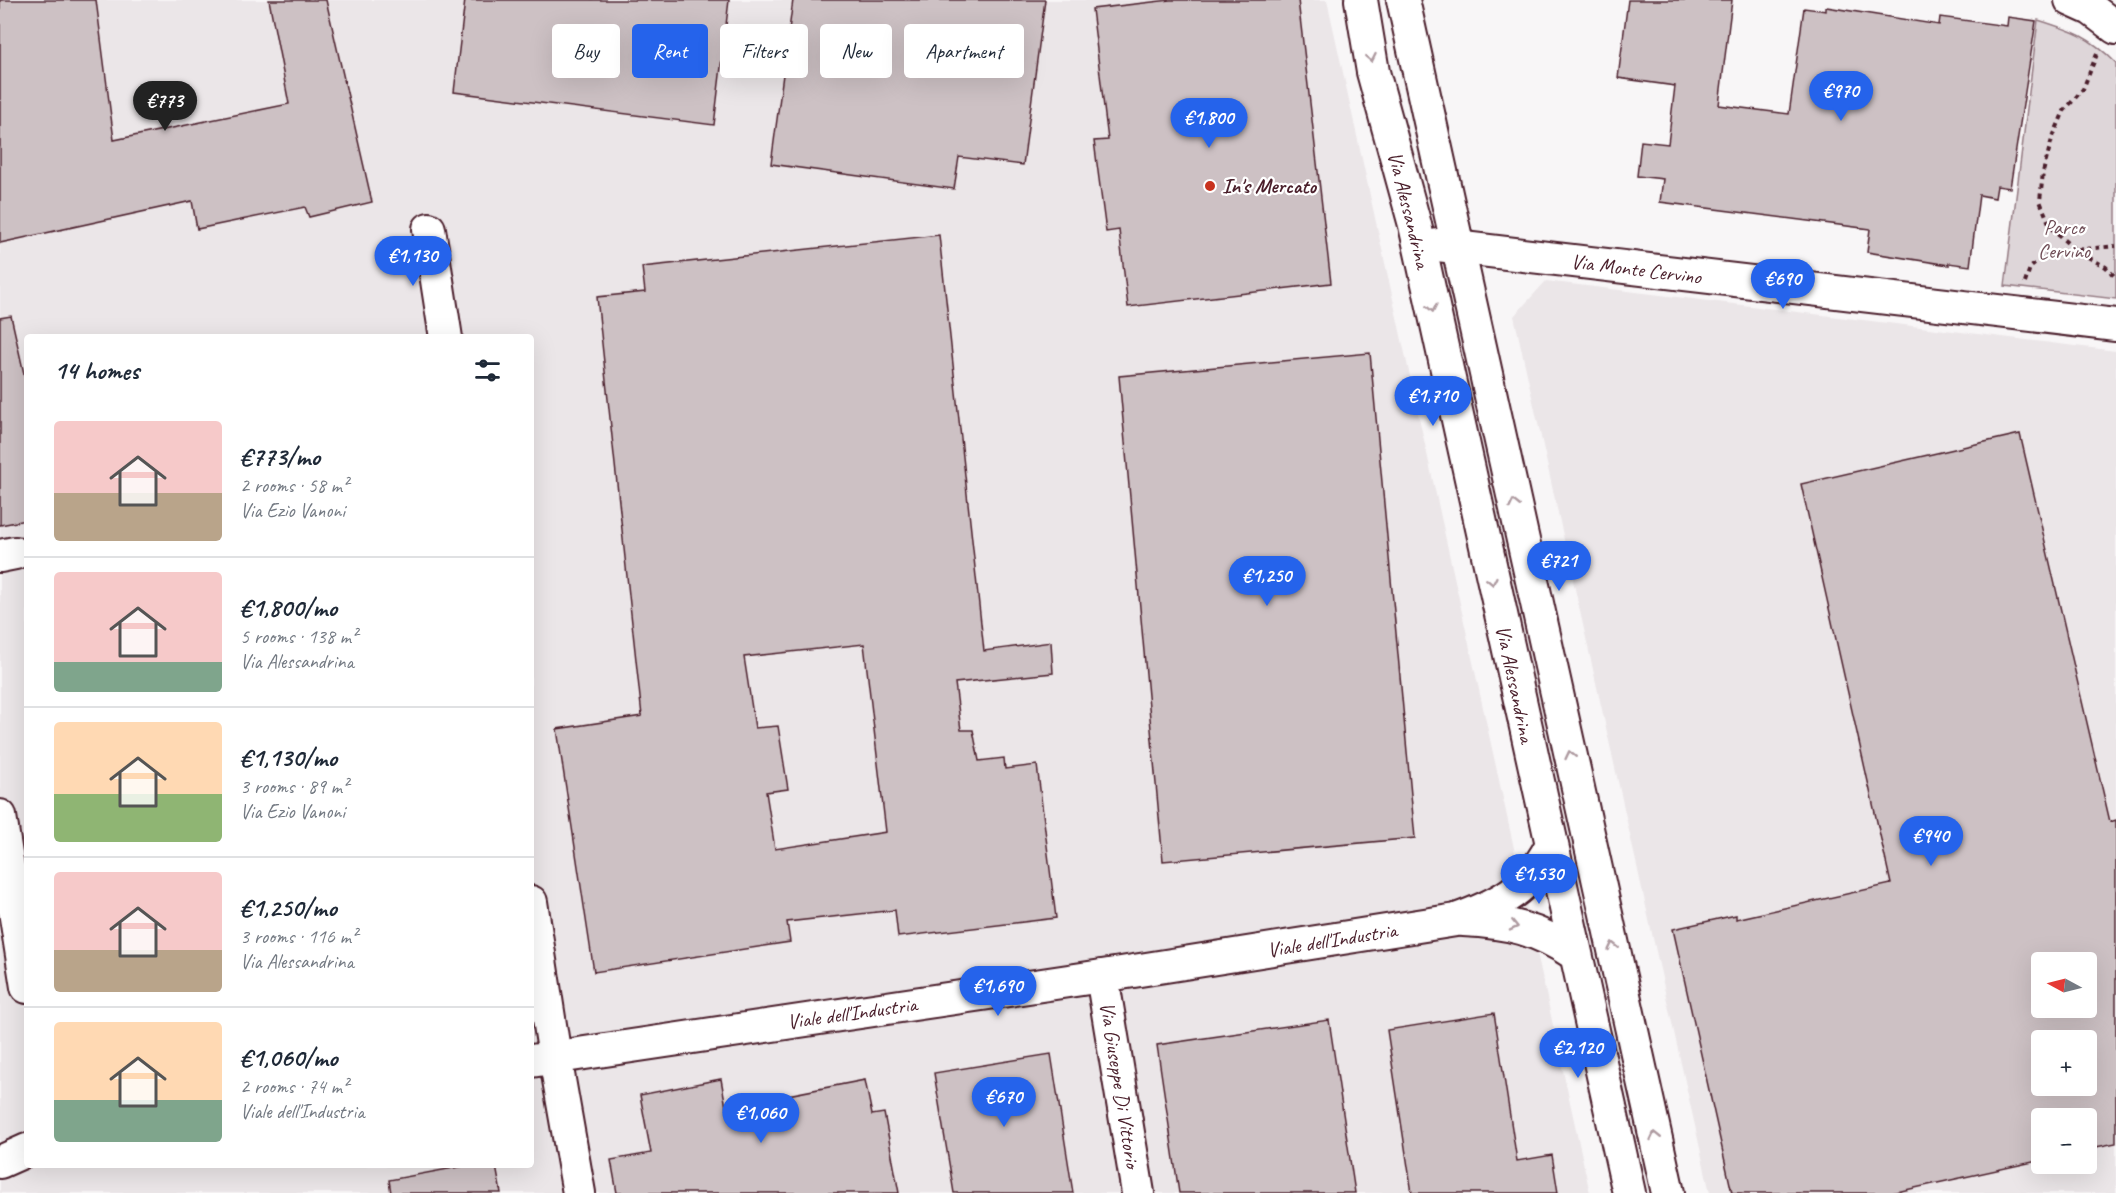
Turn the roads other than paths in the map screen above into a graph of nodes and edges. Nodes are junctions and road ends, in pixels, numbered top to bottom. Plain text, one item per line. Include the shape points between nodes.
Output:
1 (1361, 0) edge
2 (1403, 0) edge
3 (2071, 0) edge
4 (2111, 25) edge
5 (1415, 225) junction
6 (429, 229) dead end
7 (1457, 248) junction
8 (2116, 325) edge
9 (445, 334) edge
10 (0, 816) edge
11 (1551, 846) junction
12 (1456, 920) junction
13 (534, 941) edge
14 (1575, 954) junction
15 (24, 968) edge
16 (1102, 976) junction
17 (543, 1059) edge
18 (24, 1151) edge
19 (0, 1162) edge
20 (579, 1193) edge
21 (1138, 1193) edge
22 (1629, 1193) edge
23 (1668, 1193) edge

1 -> 5 street, Via Alessandrina via 1373,72
2 - 7 street, Via Alessandrina
3 - 4 street
5 - 7 street, Via Monte Cervino via 1439,246
5 -> 11 street, Via Alessandrina
6 - 9 street
7 - 8 street, Via Monte Cervino
23 -> 7 street, Via Alessandrina
10 - 15 street
11 - 12 street, Viale dell'Industria via 1541,866 1510,896
11 - 14 street, Via Alessandrina
12 -> 14 street, Viale dell'Industria via 1487,921 1537,932
12 - 16 street, Viale dell'Industria
13 - 17 street
14 - 22 street, Via Alessandrina
16 - 17 street, Viale dell'Industria
16 - 21 street, Via Giuseppe Di Vittorio
17 - 20 street
18 - 19 street

